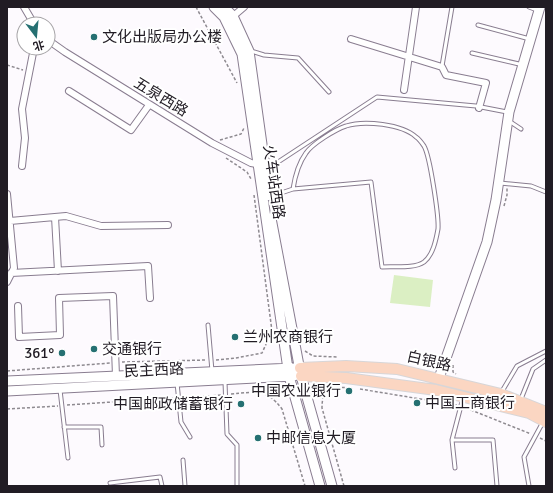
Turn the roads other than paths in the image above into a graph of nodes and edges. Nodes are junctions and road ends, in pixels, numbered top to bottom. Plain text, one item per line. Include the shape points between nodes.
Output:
1 (24, 7) edge
2 (214, 7) edge
3 (224, 7) edge
4 (244, 7) edge
5 (416, 7) edge
6 (452, 7) edge
7 (529, 7) edge
8 (540, 8) edge
9 (29, 16) edge
10 (230, 19) junction
11 (478, 26) dead end
12 (526, 38) dead end
13 (351, 39) dead end
14 (56, 46) edge
15 (249, 50) junction
16 (472, 53) dead end
17 (33, 56) edge
18 (408, 57) junction
19 (519, 64) dead end
20 (442, 67) junction
21 (404, 90) dead end
22 (69, 91) dead end
23 (329, 92) dead end
24 (149, 105) junction
25 (480, 108) junction
26 (508, 116) junction
27 (521, 129) dead end
28 (22, 166) dead end
29 (263, 168) junction
30 (503, 183) junction
31 (293, 189) junction
32 (546, 192) edge
33 (7, 194) edge
34 (271, 197) junction
35 (55, 217) junction
36 (10, 220) junction
37 (168, 225) dead end
38 (58, 271) junction
39 (11, 273) junction
40 (7, 282) edge
41 (150, 298) dead end
42 (18, 306) dead end
43 (208, 325) dead end
44 (546, 351) edge
45 (546, 360) edge
46 (288, 372) junction
47 (301, 372) junction
48 (212, 373) junction
49 (116, 376) junction
50 (439, 378) junction
51 (225, 380) junction
52 (7, 381) edge
53 (177, 383) junction
54 (60, 388) junction
55 (7, 391) edge
56 (500, 394) junction
57 (462, 401) junction
58 (520, 401) junction
59 (545, 418) edge
60 (64, 427) junction
61 (190, 437) dead end
62 (452, 440) junction
63 (102, 444) dead end
64 (68, 458) dead end
65 (183, 460) dead end
66 (455, 468) dead end
67 (110, 483) dead end
68 (162, 486) edge
69 (185, 486) edge
70 (237, 486) edge
71 (320, 486) edge
72 (332, 486) edge
73 (497, 486) edge
74 (529, 486) edge

1 - 9 street
2 - 10 main road, 火车站西路
3 - 10 main road, 火车站西路
4 - 10 street
5 - 18 street
6 - 20 lane
7 - 8 lane
8 - 26 main road
10 - 15 main road, 火车站西路
10 - 29 main road, 火车站西路 via 242,54
11 - 12 lane
13 - 18 street
14 - 24 street, 五泉西路
15 - 23 lane via 264,55 298,58
15 - 29 main road, 火车站西路
16 - 19 lane
17 - 28 street via 22,110 25,138
18 - 20 street
18 - 21 street
20 - 25 street via 446,75 486,83
22 - 24 street via 131,130
24 - 29 street, 五泉西路 via 212,143
25 - 26 lane
25 - 29 lane via 440,102 377,98 272,166
26 - 27 lane
26 - 30 main road
29 - 34 main road, 火车站西路
29 - 46 main road, 火车站西路
30 - 32 lane via 531,186
30 - 50 main road via 487,242
31 - 31 lane via 296,171 306,151 331,134 347,126 378,124 404,129 416,136 425,146 438,228 434,247 429,257 420,264 382,267 371,182
31 - 34 lane
33 - 36 street
34 - 47 main road, 火车站西路
35 - 36 street
35 - 37 street via 66,216 101,226
35 - 38 street
36 - 39 street via 14,268
38 - 39 street
38 - 41 street via 148,266
39 - 40 street
42 - 49 street via 19,337 60,335 59,298 113,296
43 - 48 lane
44 - 56 lane via 517,366
45 - 58 lane via 533,369
46 - 47 main road, 民主西路
46 - 48 main road, 民主西路
46 - 51 main road, 民主西路
46 - 71 main road, 火车站西路
47 - 50 main road, 白银路 via 346,366 397,369
47 - 57 main road, 白银路 via 436,390
47 - 72 main road, 火车站西路
48 - 49 main road, 民主西路
49 - 52 main road, 民主西路
50 - 56 main road, 白银路
51 - 53 main road, 民主西路
51 - 70 lane via 227,434 237,445
53 - 54 main road, 民主西路
53 - 61 lane via 181,422
54 - 55 main road, 民主西路
54 - 60 lane
56 - 58 main road, 白银路
57 - 59 main road, 白银路
57 - 62 lane
58 - 59 main road, 白银路
59 - 74 lane via 524,457
60 - 63 lane via 101,427
60 - 64 lane
62 - 66 lane
62 - 73 lane via 493,440
65 - 69 lane
67 - 68 lane via 160,477

